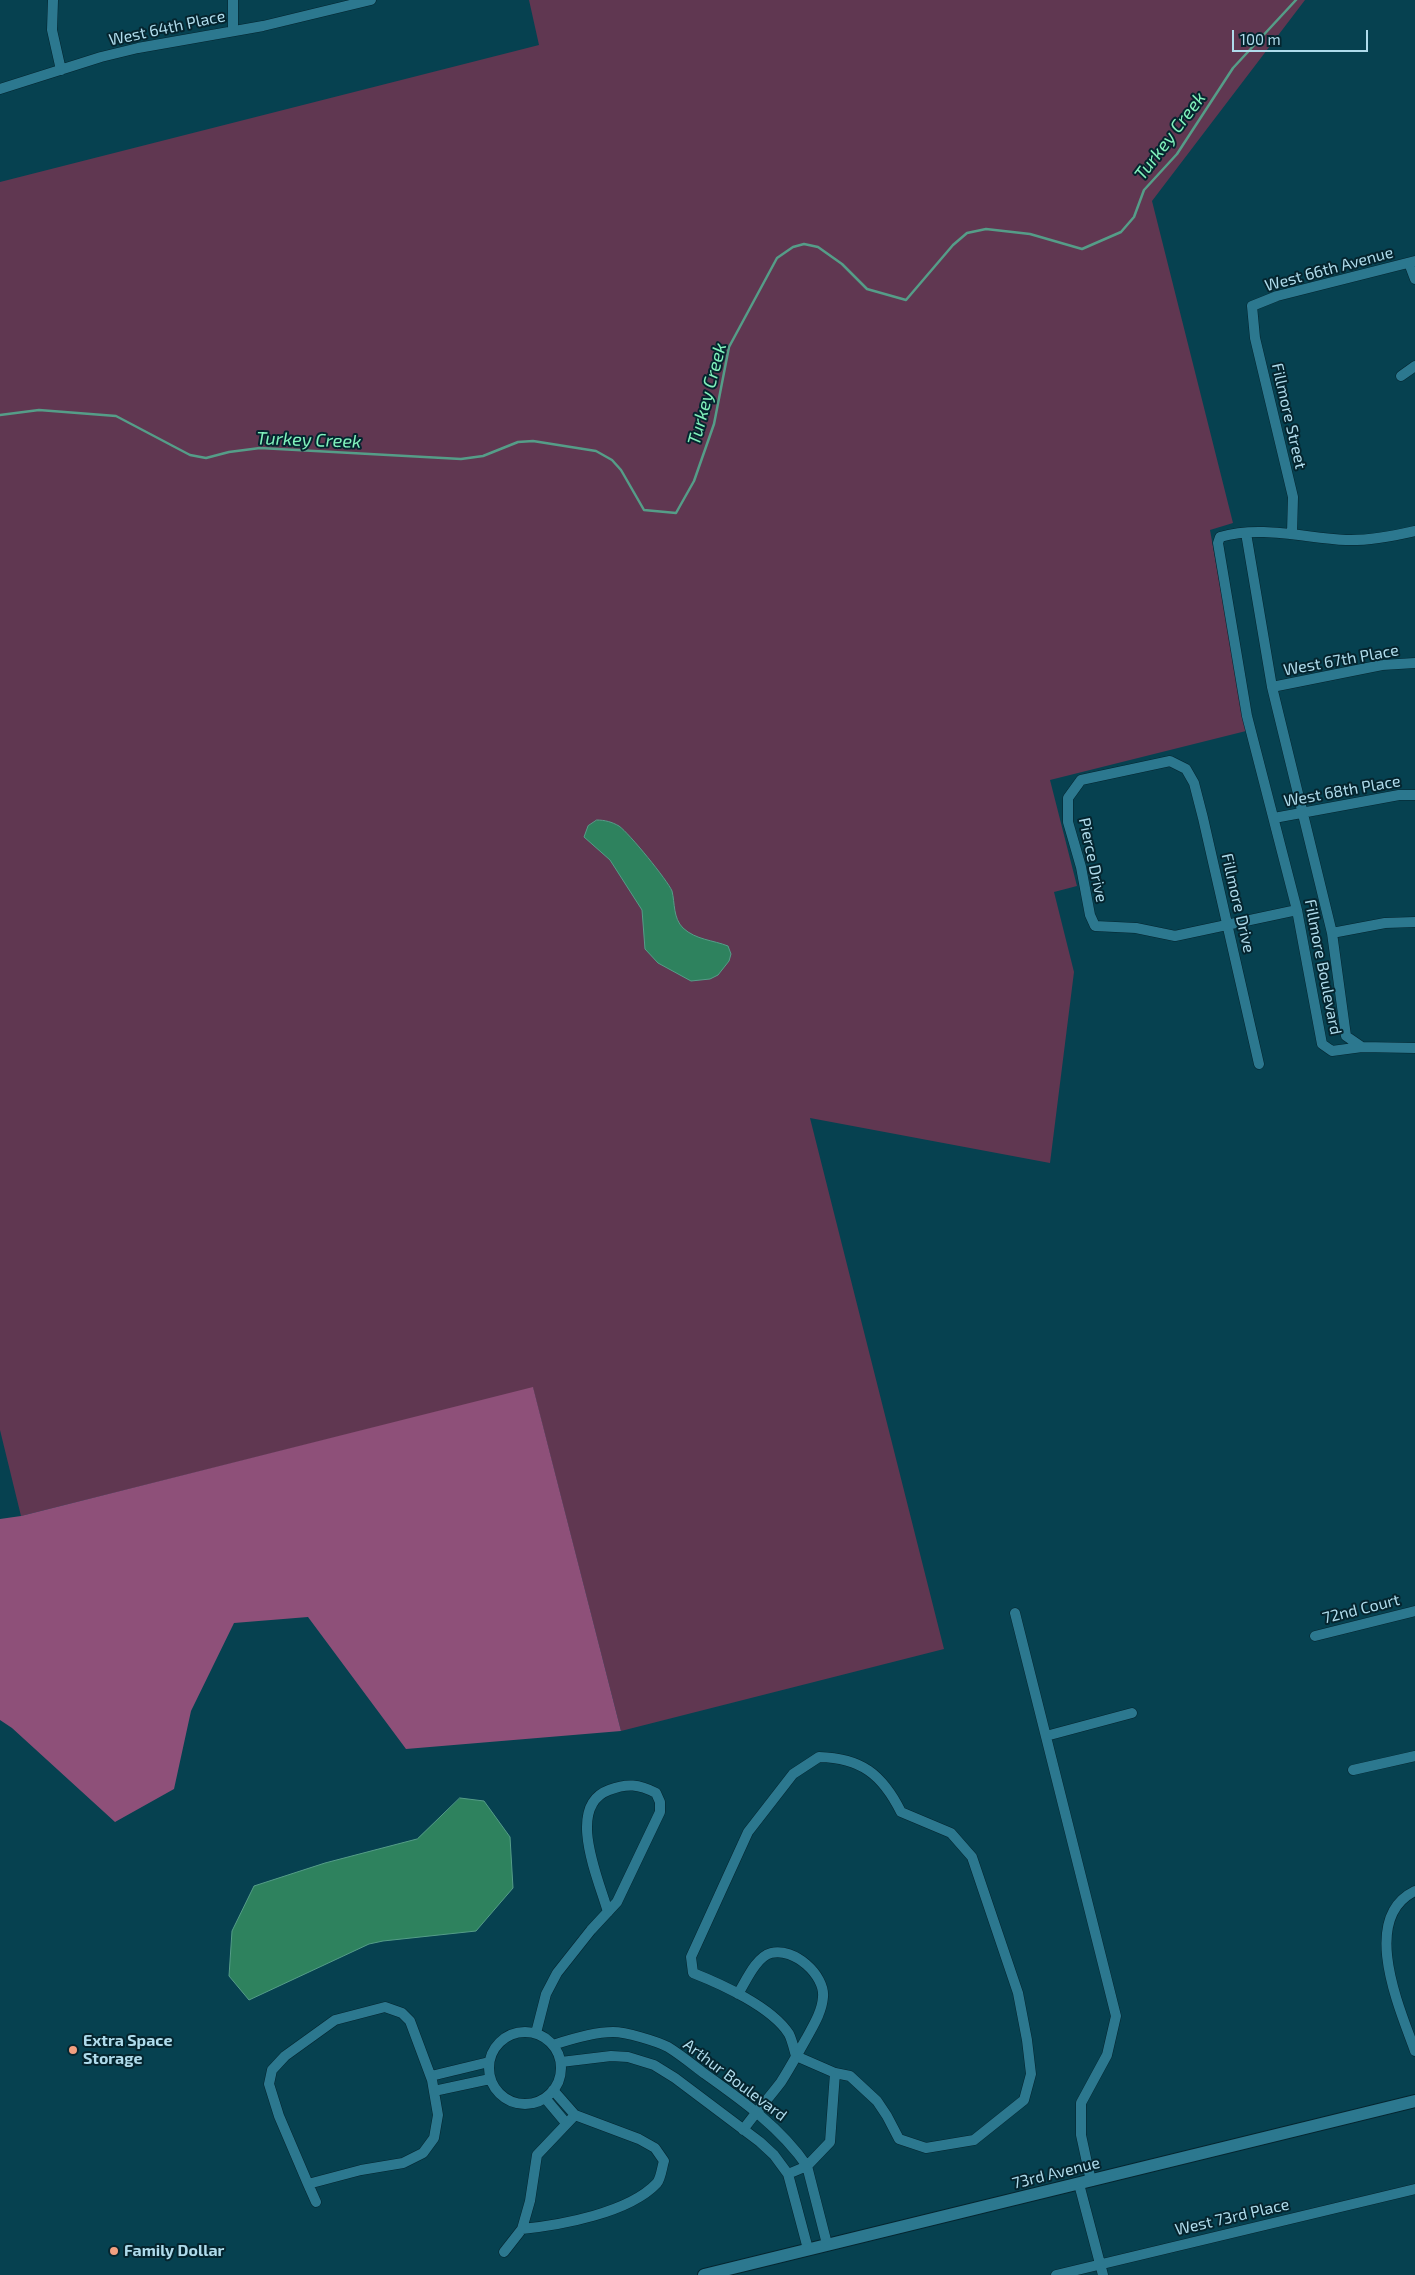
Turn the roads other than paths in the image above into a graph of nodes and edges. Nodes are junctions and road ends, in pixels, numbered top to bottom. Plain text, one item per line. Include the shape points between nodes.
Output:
1 (53, 0) edge
2 (233, 0) edge
3 (371, 0) edge
4 (233, 30) junction
5 (61, 70) junction
6 (0, 89) edge
7 (1412, 262) edge
8 (1415, 279) edge
9 (1252, 306) joint
10 (1415, 366) edge
11 (1401, 376) dead end
12 (1415, 531) edge
13 (1246, 533) junction
14 (1292, 533) junction
15 (1415, 663) edge
16 (1272, 687) junction
17 (1170, 761) joint
18 (1415, 795) edge
19 (1302, 812) junction
20 (1274, 818) junction
21 (1297, 910) junction
22 (1415, 922) edge
23 (1228, 926) junction
24 (1332, 933) junction
25 (1362, 1047) junction
26 (1415, 1048) edge
27 (1259, 1064) dead end
28 (1415, 1611) edge
29 (1015, 1613) dead end
30 (1315, 1636) dead end
31 (1132, 1713) dead end
32 (1046, 1736) junction
33 (1415, 1756) edge
34 (1353, 1770) dead end
35 (1415, 1892) edge
36 (608, 1912) junction
37 (738, 1994) junction
38 (536, 2033) junction
39 (553, 2045) junction
40 (1415, 2051) edge
41 (796, 2056) junction
42 (489, 2062) junction
43 (561, 2062) junction
44 (834, 2073) junction
45 (431, 2076) junction
46 (490, 2080) junction
47 (434, 2091) junction
48 (549, 2094) junction
49 (1415, 2101) edge
50 (756, 2112) junction
51 (575, 2115) junction
52 (566, 2123) junction
53 (743, 2130) junction
54 (807, 2166) junction
55 (788, 2174) junction
56 (1085, 2183) junction
57 (308, 2184) junction
58 (1415, 2189) edge
59 (316, 2202) dead end
60 (522, 2229) junction
61 (827, 2244) junction
62 (808, 2249) junction
63 (504, 2252) dead end
64 (1100, 2264) junction
65 (704, 2275) edge
66 (1056, 2275) edge
67 (1103, 2275) edge

1 - 5 street via 52,30
2 - 4 street
3 - 4 street, West 64th Place
4 - 5 street, West 64th Place via 138,48
5 - 6 street, West 64th Place
7 - 8 street
7 - 9 street, West 66th Avenue via 1277,296
9 - 14 street, Fillmore Street via 1255,338 1293,497
10 - 11 street
12 - 14 street via 1347,540
13 - 14 street
13 - 16 street, Fillmore Boulevard
13 - 20 street, Fillmore Boulevard via 1220,537 1218,543 1247,716
15 - 16 street, West 67th Place via 1382,665
16 - 19 street, Fillmore Boulevard
17 - 23 street, Fillmore Drive via 1186,769 1194,783
17 - 23 street, Pierce Drive via 1081,780 1068,798 1068,822 1090,915 1095,926 1136,928 1175,936
18 - 19 street, West 68th Place
19 - 20 street, West 68th Place
19 - 24 street, Fillmore Boulevard
20 - 21 street, Fillmore Boulevard
21 - 23 street, Pierce Drive
21 - 25 street, Fillmore Boulevard via 1322,1044 1332,1051
22 - 24 street via 1386,923
23 - 27 street, Fillmore Drive
24 - 25 street, Fillmore Boulevard via 1346,1036
25 - 26 street
28 - 30 street, 72nd Court
29 - 32 street
31 - 32 street
32 - 56 street via 1116,2016 1107,2055 1081,2103
33 - 34 street
35 - 40 street via 1393,1911 1385,1940 1392,1986
36 - 36 street via 617,1902 660,1812 656,1793 642,1786 623,1784 601,1793 586,1820 586,1836
36 - 38 street via 557,1973 546,1994
37 - 41 street via 777,2021 788,2034
37 - 41 street via 757,1963 771,1953 790,1954 807,1965 822,1982 824,1995 821,2008
37 - 44 street via 693,1973 691,1958 748,1832 793,1774 819,1757 839,1757 878,1776 892,1794 900,1812 951,1833 972,1857 1018,1993 1031,2074 1024,2100 974,2140 926,2148 898,2139 877,2101 850,2076
38 - 39 street
38 - 42 street via 519,2032 506,2037 495,2046
39 - 43 street
39 - 50 street, Arthur Boulevard via 572,2038 613,2032 666,2046
41 - 44 street
41 - 50 street
42 - 45 street
42 - 46 street
43 - 48 street via 560,2077
43 - 53 street via 611,2056 628,2057 654,2065
44 - 54 street via 830,2142
45 - 47 street
45 - 57 street via 410,2021 402,2013 385,2007 335,2020 286,2056 272,2070 269,2084 278,2116
46 - 47 street
46 - 48 street via 494,2088 513,2102 526,2104
47 - 57 street via 438,2115 434,2138 423,2153 402,2163
48 - 51 street
48 - 52 street
49 - 56 street, 73rd Avenue
50 - 53 street
50 - 54 street, Arthur Boulevard via 786,2138
51 - 52 street
51 - 60 street via 655,2148 664,2161 658,2182 636,2198 600,2213 555,2226
52 - 60 street via 537,2155
53 - 55 street via 774,2155
54 - 55 street
54 - 61 street, Arthur Boulevard
55 - 62 street
56 - 61 street, 73rd Avenue
56 - 64 street
57 - 59 street
58 - 64 street, West 73rd Place
60 - 63 street
61 - 62 street, 73rd Avenue
62 - 65 street, 73rd Avenue
64 - 66 street, West 73rd Place
64 - 67 street

